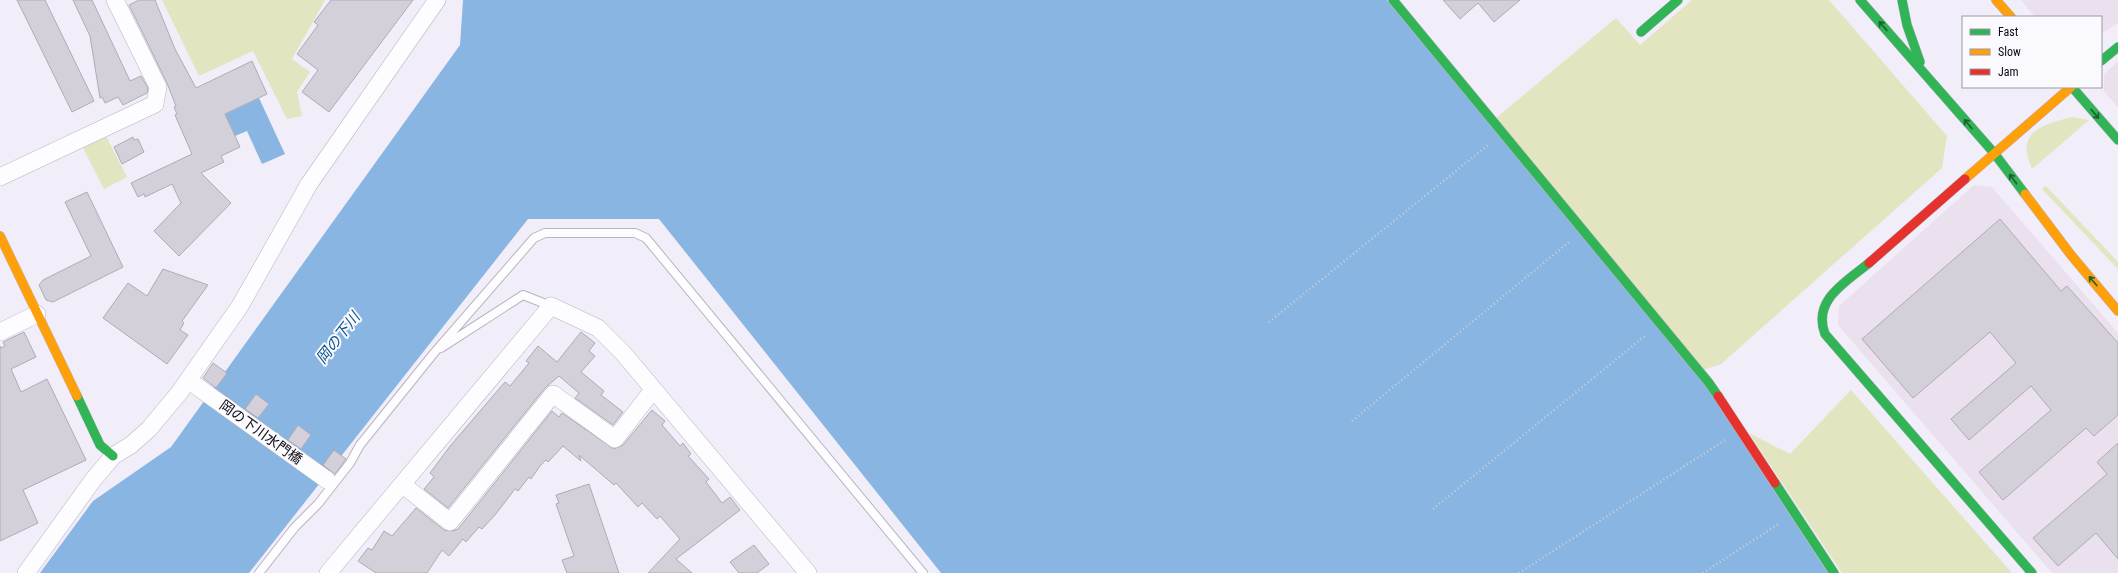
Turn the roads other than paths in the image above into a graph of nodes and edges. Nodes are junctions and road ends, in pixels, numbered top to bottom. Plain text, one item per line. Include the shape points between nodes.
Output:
1 (115, 0) edge
2 (437, 0) edge
3 (1393, 0) edge
4 (1678, 0) edge
5 (1860, 0) edge
6 (1902, 0) edge
7 (1996, 0) edge
8 (2010, 16) edge
9 (1641, 32) dead end
10 (2118, 47) edge
11 (2102, 61) edge
12 (1925, 74) junction
13 (2071, 88) edge
14 (2073, 88) edge
15 (2118, 140) edge
16 (1994, 153) junction
17 (0, 177) edge
18 (0, 236) edge
19 (551, 306) junction
20 (2118, 311) edge
21 (37, 314) junction
22 (0, 332) edge
23 (434, 353) junction
24 (195, 385) dead end
25 (653, 390) junction
26 (113, 456) junction
27 (326, 480) dead end
28 (403, 485) junction
29 (26, 573) edge
30 (258, 573) edge
31 (328, 573) edge
32 (808, 573) edge
33 (923, 573) edge
34 (1834, 573) edge
35 (2032, 573) edge

1 - 17 street via 158,87 155,104
2 - 26 street via 309,184 240,306 179,393 149,429
3 - 34 street via 1709,383
4 - 9 street
12 -> 5 street
6 - 12 street via 1907,26
7 - 8 street
10 - 11 street
16 -> 12 street
13 - 16 street
14 -> 15 street
20 -> 16 street via 2071,255
16 - 35 street via 1829,297 1821,311 1820,322 1825,334
18 - 21 street
19 - 23 lane via 524,295
19 - 25 street via 598,328 623,353
19 - 28 street
21 - 22 street
21 - 26 street via 100,446
23 - 30 lane via 360,445 350,463 322,499 295,527
23 - 33 lane via 534,238 545,233 640,233
24 - 27 street, 岡の下川水門橋
25 - 28 street via 615,440 553,394 450,522
25 - 32 street
26 - 29 street
28 - 31 street

